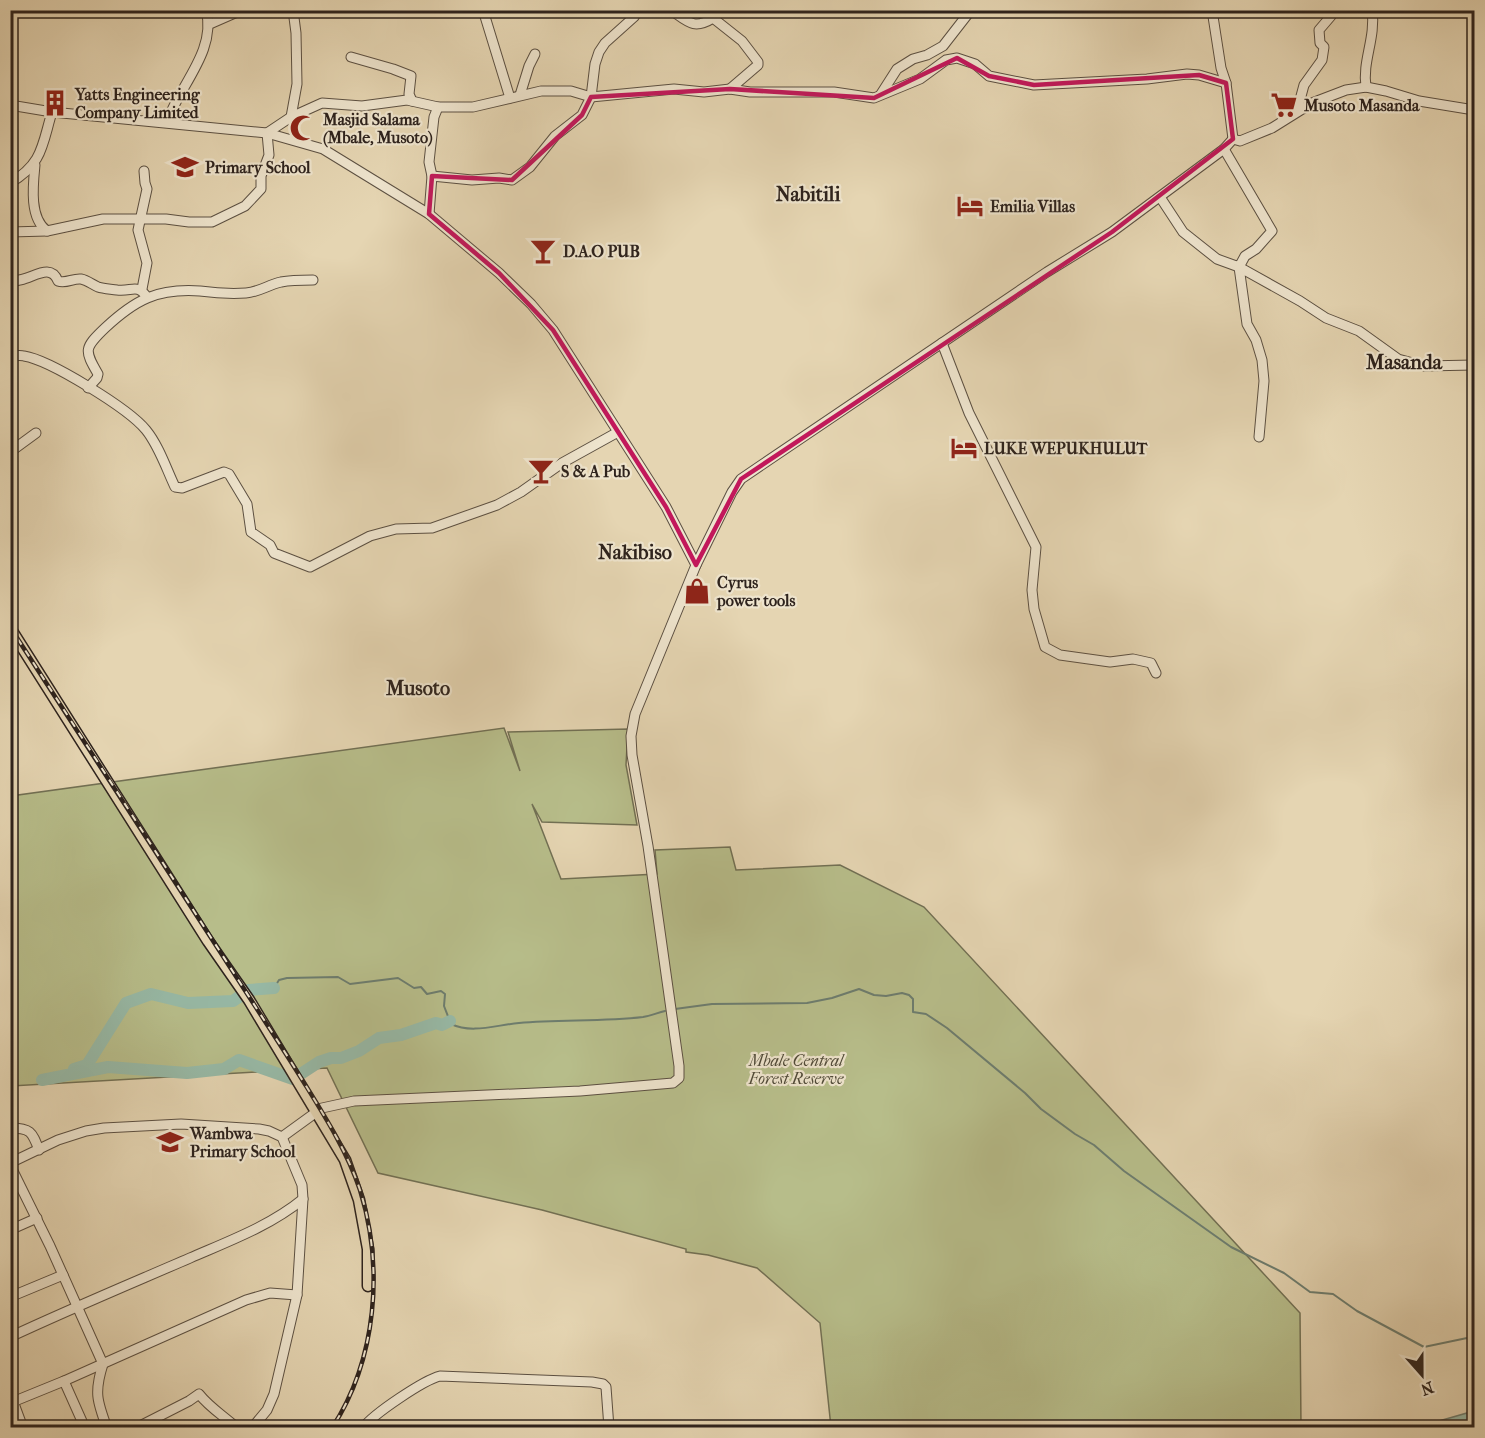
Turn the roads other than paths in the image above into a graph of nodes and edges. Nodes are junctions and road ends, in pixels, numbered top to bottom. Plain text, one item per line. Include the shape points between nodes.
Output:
1 (206, 10) edge
2 (242, 10) edge
3 (293, 10) edge
4 (483, 10) edge
5 (638, 10) edge
6 (671, 10) edge
7 (971, 10) edge
8 (1212, 10) edge
9 (1331, 10) edge
10 (1372, 10) edge
11 (715, 14) edge
12 (210, 24) junction
13 (535, 54) dead end
14 (351, 57) dead end
15 (1226, 83) junction
16 (1366, 87) junction
17 (730, 89) junction
18 (879, 96) junction
19 (515, 97) junction
20 (591, 97) junction
21 (412, 101) junction
22 (10, 105) edge
23 (438, 107) junction
24 (1474, 110) edge
25 (1297, 111) junction
26 (52, 112) junction
27 (291, 117) junction
28 (167, 122) junction
29 (267, 133) junction
30 (1233, 139) junction
31 (1224, 149) junction
32 (35, 165) junction
33 (144, 171) dead end
34 (432, 176) junction
35 (10, 183) edge
36 (1160, 197) junction
37 (429, 214) junction
38 (139, 219) junction
39 (47, 231) junction
40 (10, 232) edge
41 (1239, 267) junction
42 (10, 280) edge
43 (313, 280) dead end
44 (144, 293) junction
45 (942, 343) junction
46 (10, 356) edge
47 (1474, 366) edge
48 (88, 388) junction
49 (618, 432) junction
50 (36, 433) dead end
51 (1259, 436) dead end
52 (10, 452) edge
53 (696, 565) junction
54 (10, 628) edge
55 (1156, 673) dead end
56 (316, 1111) junction
57 (10, 1128) edge
58 (282, 1137) junction
59 (39, 1150) junction
60 (10, 1164) edge
61 (303, 1199) junction
62 (37, 1218) junction
63 (10, 1230) edge
64 (63, 1275) junction
65 (368, 1286) dead end
66 (297, 1295) junction
67 (10, 1297) edge
68 (76, 1306) junction
69 (10, 1337) edge
70 (102, 1364) junction
71 (64, 1381) junction
72 (12, 1402) edge
73 (23, 1428) edge
74 (85, 1428) edge
75 (107, 1428) edge
76 (136, 1428) edge
77 (237, 1428) edge
78 (252, 1428) edge
79 (363, 1428) edge
80 (609, 1428) edge

1 - 12 street
2 - 12 street
3 - 27 street via 297,84
4 - 19 street
5 - 20 street via 599,52
6 - 11 street via 698,25
7 - 18 street via 943,46 897,69
8 - 15 street
9 - 25 street via 1331,16 1319,30 1324,47 1322,60 1304,85
10 - 16 street via 1374,25 1364,73
11 - 17 street via 758,62
12 - 28 street via 196,66
13 - 19 street
14 - 21 street via 411,76
15 - 18 street via 1187,74 1034,85 990,76 975,64 957,58 946,60 920,79
15 - 30 street
16 - 24 street
16 - 25 street via 1346,90
17 - 18 street
17 - 20 street via 674,89
19 - 20 street via 571,90
19 - 23 street via 473,107
20 - 34 street via 582,115 512,180
21 - 23 street
21 - 27 street via 362,106 322,103
22 - 26 street
23 - 34 street via 429,162
25 - 30 street via 1272,129 1240,141
26 - 28 street
26 - 32 street
27 - 29 street
28 - 29 street
29 - 37 street via 323,149
29 - 38 street via 269,155 261,176 263,184 245,206 212,222
30 - 31 street
31 - 36 street
31 - 41 street via 1272,231 1245,256
32 - 35 street
32 - 39 street via 34,207 38,221
33 - 38 street via 147,189
34 - 37 street
36 - 41 street via 1183,232 1217,259
36 - 45 street
37 - 49 street via 531,304 553,330
38 - 39 street via 103,219
38 - 44 street via 147,263
39 - 40 street
41 - 47 street via 1326,318 1359,331 1398,359 1424,366
41 - 51 street via 1247,324 1262,360
42 - 44 street via 51,272 63,283 80,279 104,288
43 - 44 street via 282,282 243,293
44 - 48 street via 88,346 89,361 98,374
45 - 53 street via 741,479
45 - 55 street via 969,413 1036,546 1032,590 1045,647 1059,655 1151,663
46 - 48 street via 23,355 42,362
48 - 49 street via 124,409 146,429 175,487 182,488 224,472 229,474 247,504 251,532 270,545 273,553 310,567 370,536 432,528 497,505
49 - 53 street via 666,507
50 - 52 street
53 - 56 street via 635,714 631,736 679,1078 674,1083 580,1091 354,1101
54 - 56 main road
56 - 58 street
56 - 65 main road via 345,1160 359,1200 368,1249
57 - 59 street via 28,1129
58 - 59 street via 259,1129 155,1125 86,1131
58 - 61 street via 302,1185
59 - 60 street
60 - 62 street
61 - 66 street
61 - 68 street via 257,1228
62 - 63 street
62 - 64 street
64 - 67 street
64 - 68 street
66 - 70 street via 257,1296
66 - 78 street via 274,1394
68 - 69 street
68 - 70 street
70 - 71 street
70 - 75 street via 96,1385
71 - 72 street
71 - 74 street
72 - 73 street
76 - 77 street via 199,1395
79 - 80 street via 417,1387 440,1376 603,1384

